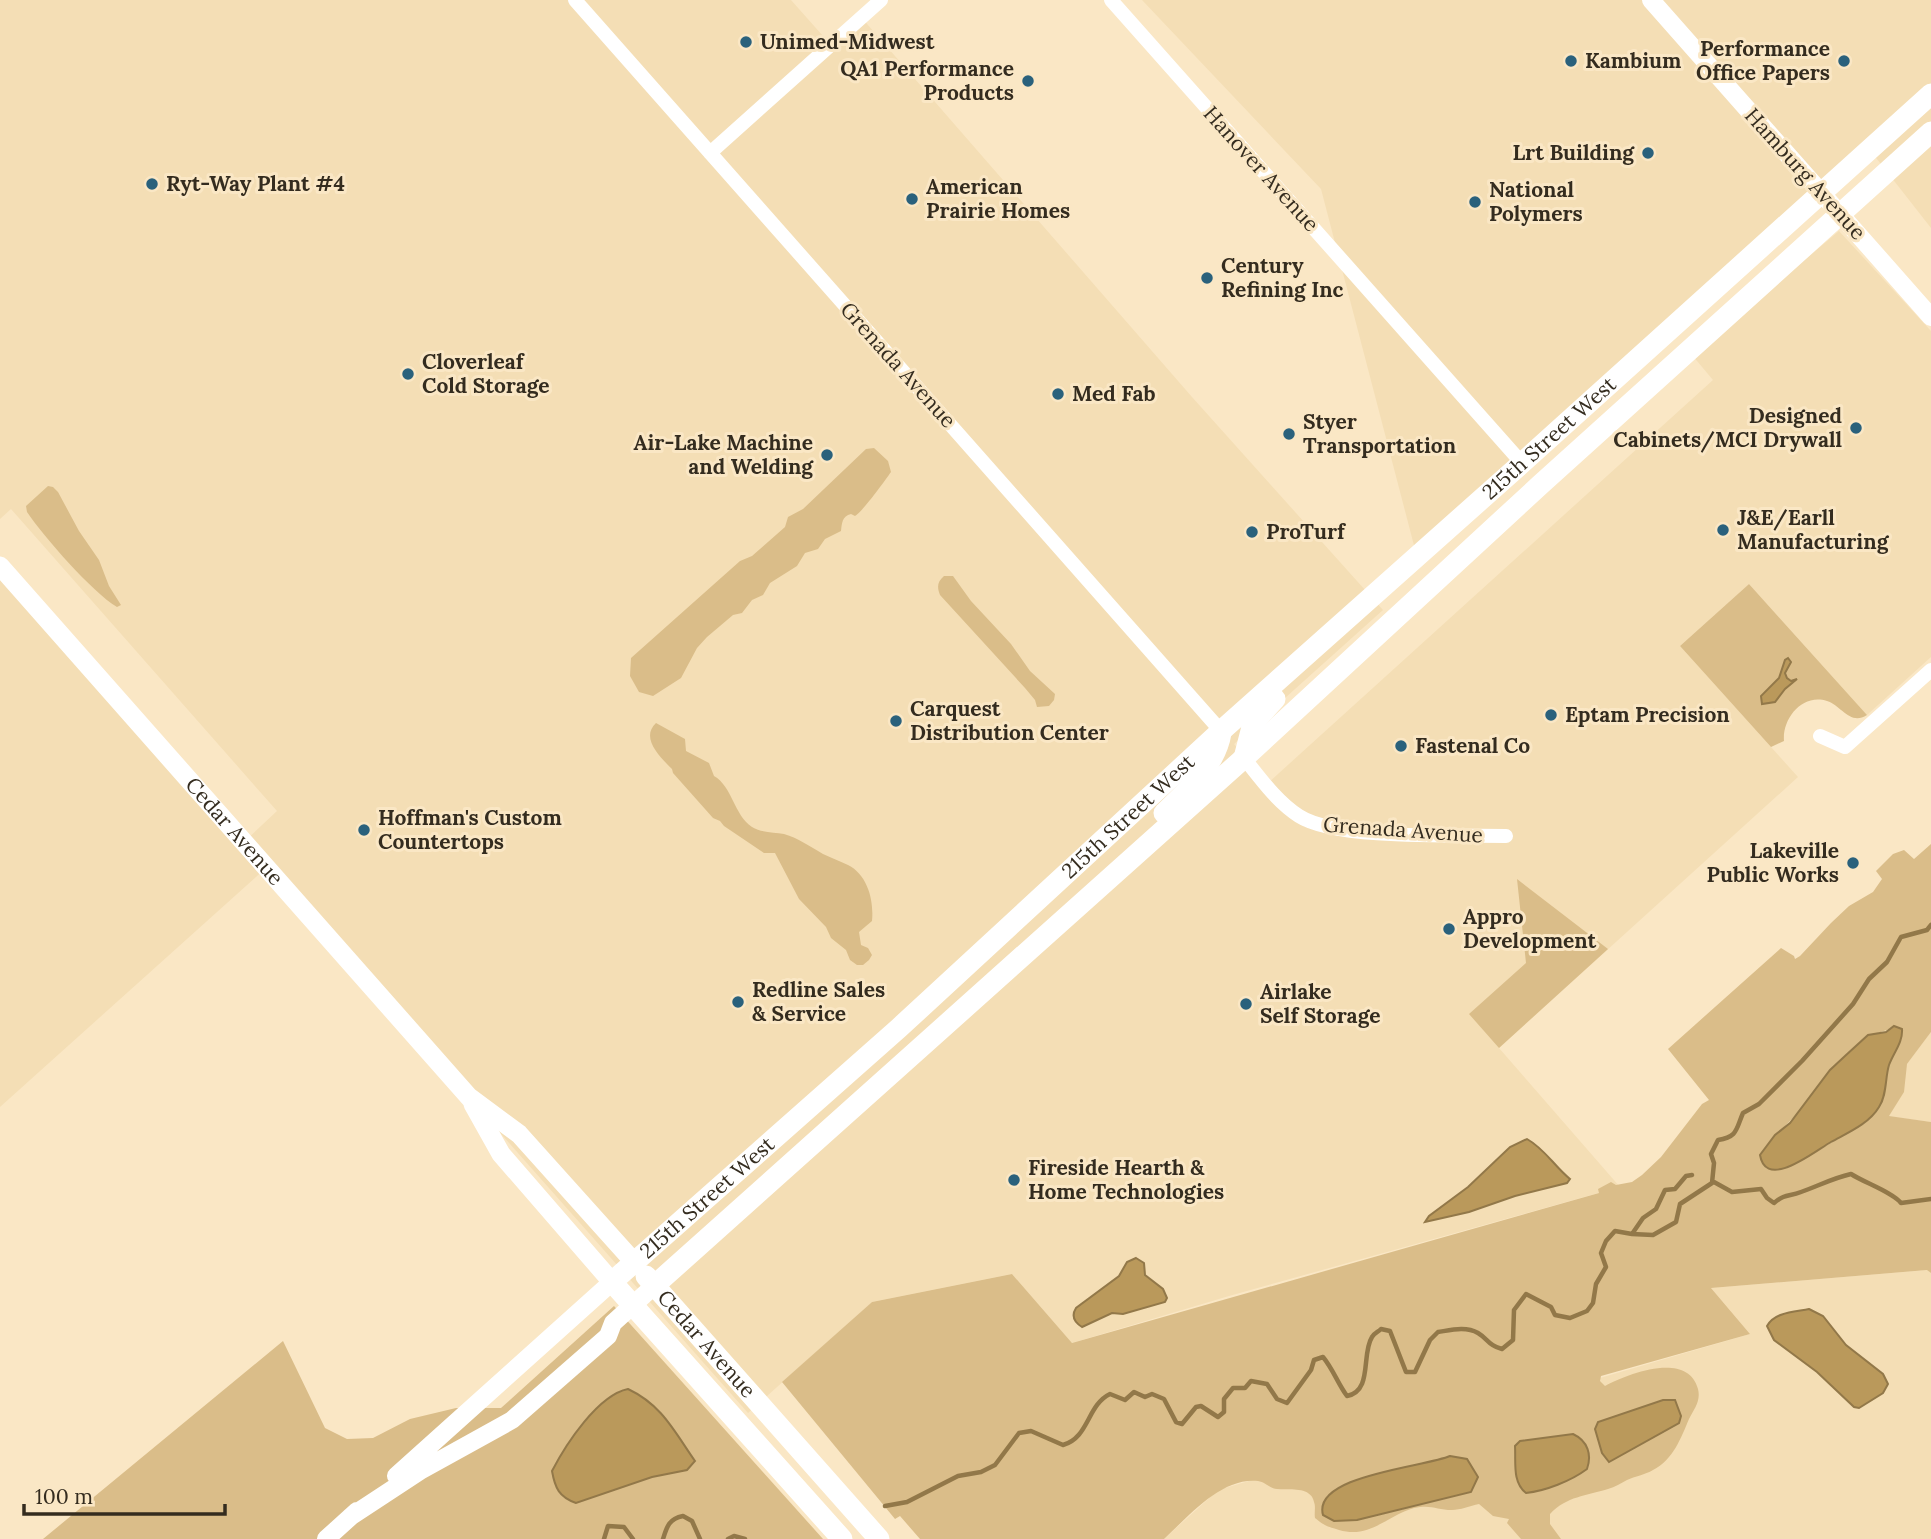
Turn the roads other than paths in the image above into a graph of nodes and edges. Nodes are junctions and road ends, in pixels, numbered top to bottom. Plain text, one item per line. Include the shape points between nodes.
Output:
1 (575, 0) edge
2 (881, 0) edge
3 (1111, 0) edge
4 (1651, 0) edge
5 (1931, 94) edge
6 (1931, 132) edge
7 (710, 153) junction
8 (1822, 193) junction
9 (1840, 214) junction
10 (1931, 317) edge
11 (1522, 463) junction
12 (0, 566) edge
13 (1386, 584) junction
14 (1931, 670) edge
15 (1222, 731) junction
16 (1820, 736) dead end
17 (1244, 758) junction
18 (1506, 836) dead end
19 (1101, 887) junction
20 (469, 1097) junction
21 (634, 1262) junction
22 (612, 1282) junction
23 (654, 1285) junction
24 (632, 1304) junction
25 (350, 1517) junction
26 (326, 1539) edge
27 (842, 1539) edge
28 (879, 1539) edge

1 - 7 street, Grenada Avenue
2 - 7 street
3 - 11 street, Hanover Avenue
4 - 8 street, Hamburg Avenue
5 - 8 main road, 215th Street West
6 - 9 main road, 215th Street West
7 - 15 street, Grenada Avenue
8 - 9 street, Hamburg Avenue
8 - 11 main road, 215th Street West
9 - 10 street, Hamburg Avenue
9 - 17 main road, 215th Street West
11 - 13 main road, 215th Street West
12 - 20 main road, Cedar Avenue
13 - 15 main road, 215th Street West
13 - 17 main road via 1252,723
14 - 16 street via 1845,747
15 - 19 main road via 1206,768 1117,857
15 - 21 main road, 215th Street West
17 - 18 street, Grenada Avenue via 1284,805 1320,826
17 - 19 main road, 215th Street West
19 - 23 main road, 215th Street West
20 - 21 main road, Cedar Avenue via 519,1134
20 - 22 main road, Cedar Avenue via 501,1154
21 - 22 main road, 215th Street West
21 - 23 main road, Cedar Avenue
22 - 24 main road, Cedar Avenue
22 - 25 street, 215th Street West
23 - 24 street
23 - 28 main road, Cedar Avenue
24 - 25 street via 613,1323 608,1336 524,1412
24 - 27 main road, Cedar Avenue
25 - 26 street, 215th Street West

